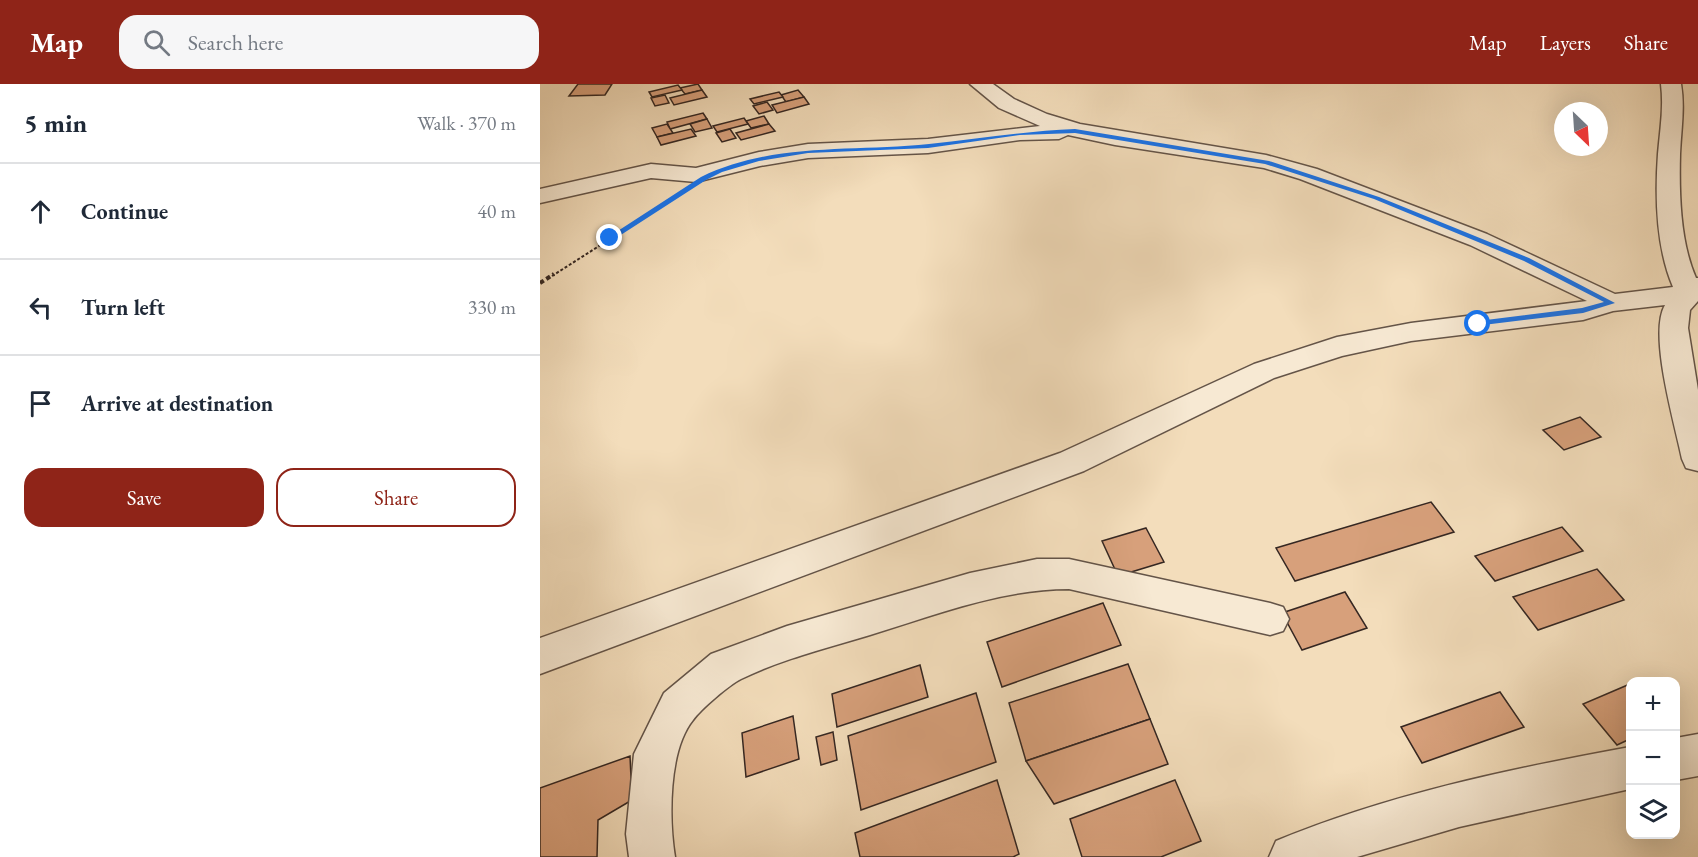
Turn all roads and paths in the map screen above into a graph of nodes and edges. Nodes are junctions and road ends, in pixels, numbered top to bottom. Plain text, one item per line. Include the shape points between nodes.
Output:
1 (980, 84) edge
2 (1671, 84) edge
3 (1075, 131) junction
4 (720, 170) junction
5 (540, 196) edge
6 (1698, 233) edge
7 (1673, 242) junction
8 (540, 283) edge
9 (1694, 290) edge
10 (1611, 303) junction
11 (1698, 459) edge
12 (1270, 619) dead end
13 (540, 656) edge
14 (1698, 755) edge
15 (1680, 758) edge
16 (1626, 769) edge
17 (651, 857) edge
18 (1292, 857) edge

1 - 3 street via 1003,104
2 - 7 street
3 - 4 street via 1020,133 928,146 808,151
3 - 10 street via 1266,162 1408,211 1526,260
4 - 5 street via 696,175 651,171
4 - 8 path
6 - 7 street
7 - 9 street via 1678,268
9 - 10 street
9 - 11 street via 1675,313 1676,354
10 - 13 street via 1583,311 1411,332 1337,347 1264,371 1072,462
12 - 17 street via 1069,574 1038,574 970,589 787,643 726,667 678,706 655,754
14 - 15 street
16 - 18 street via 1351,835

